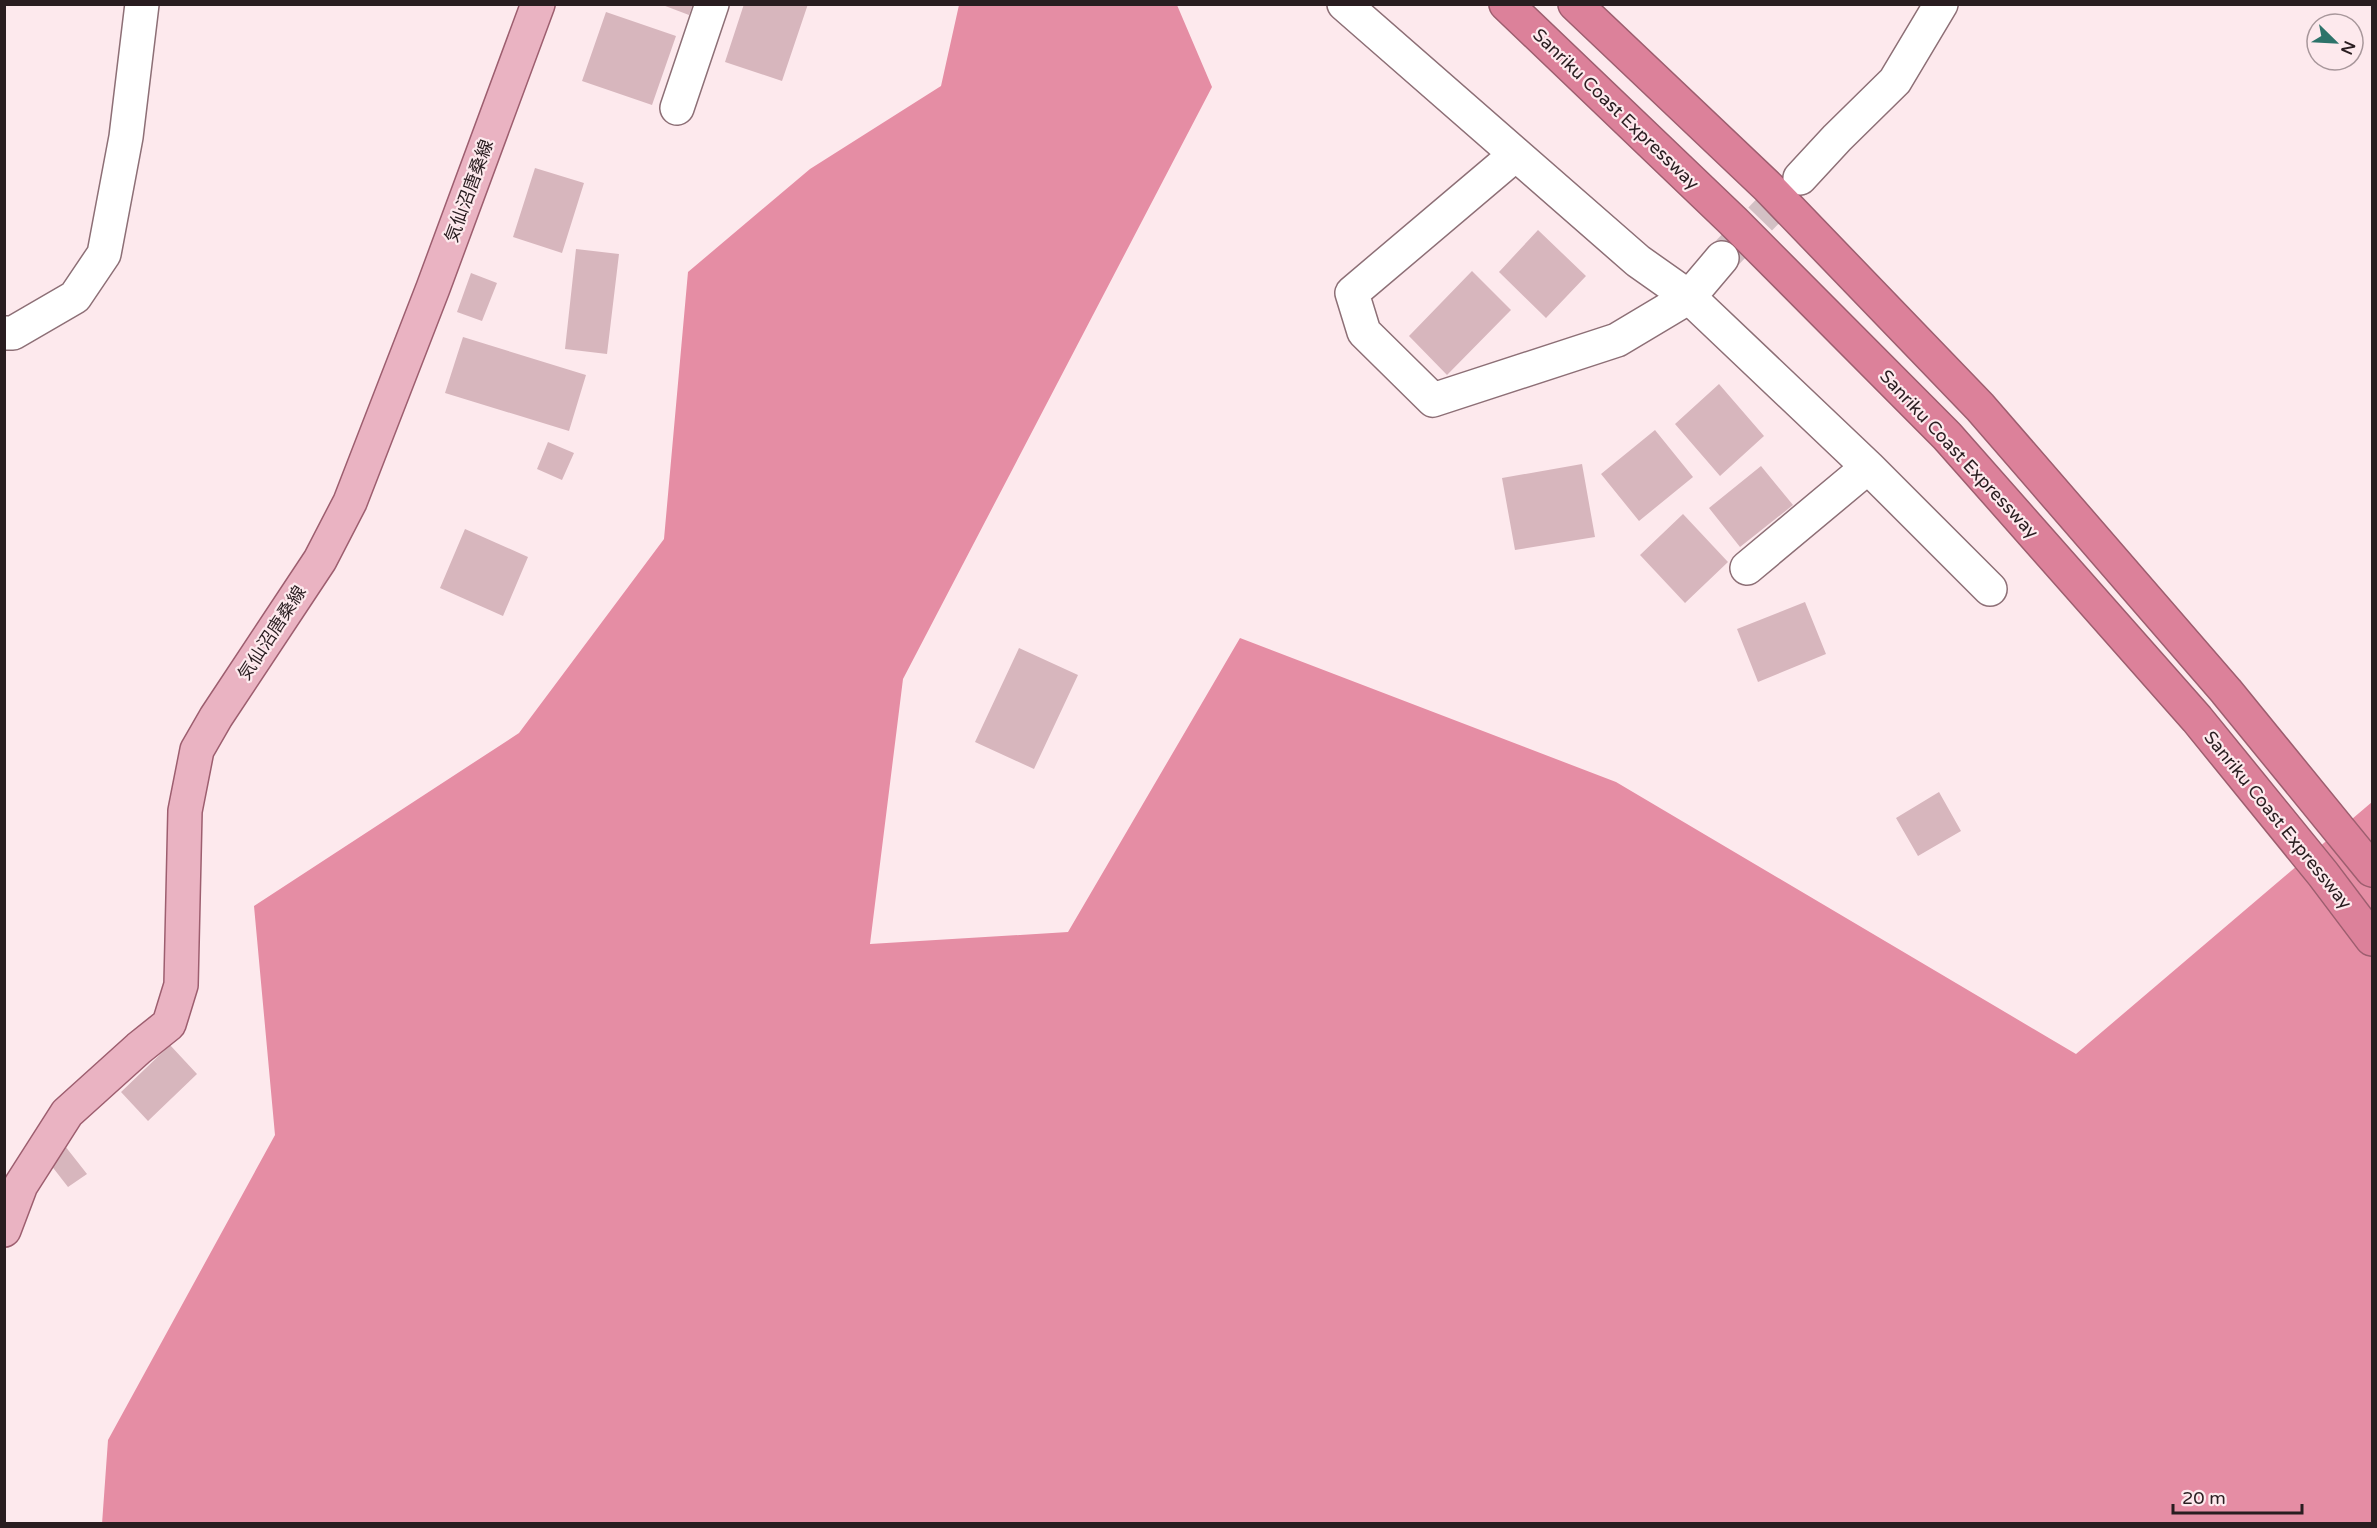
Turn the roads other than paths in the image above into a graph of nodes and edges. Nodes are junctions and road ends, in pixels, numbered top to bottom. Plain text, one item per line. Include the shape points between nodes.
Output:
1 (142, 4) edge
2 (538, 4) edge
3 (712, 4) edge
4 (1344, 4) edge
5 (1506, 4) edge
6 (1575, 4) edge
7 (1941, 4) edge
8 (677, 108) dead end
9 (1515, 155) junction
10 (1800, 178) tunnel mouth
11 (1722, 258) tunnel mouth
12 (1689, 297) junction
13 (4, 333) edge
14 (1868, 467) junction
15 (1747, 568) dead end
16 (1990, 589) dead end
17 (2373, 870) edge
18 (2373, 939) edge
19 (4, 1230) edge

1 - 13 street via 126,137 104,254 75,297 13,333
2 - 19 main road, 気仙沼唐桑線 via 350,502 320,560 197,750 185,811 181,985 169,1024 67,1113 21,1185
3 - 8 street
4 - 9 street
5 - 18 highway, Sanriku Coast Expressway via 1733,221 1947,436 2197,719
6 - 17 highway via 1768,187 1980,407 2226,691
7 - 10 street via 1895,81
9 - 12 street via 1638,261
9 - 12 street via 1352,293 1364,332 1433,400 1617,340
11 - 12 street
12 - 14 street
14 - 15 street
14 - 16 street

